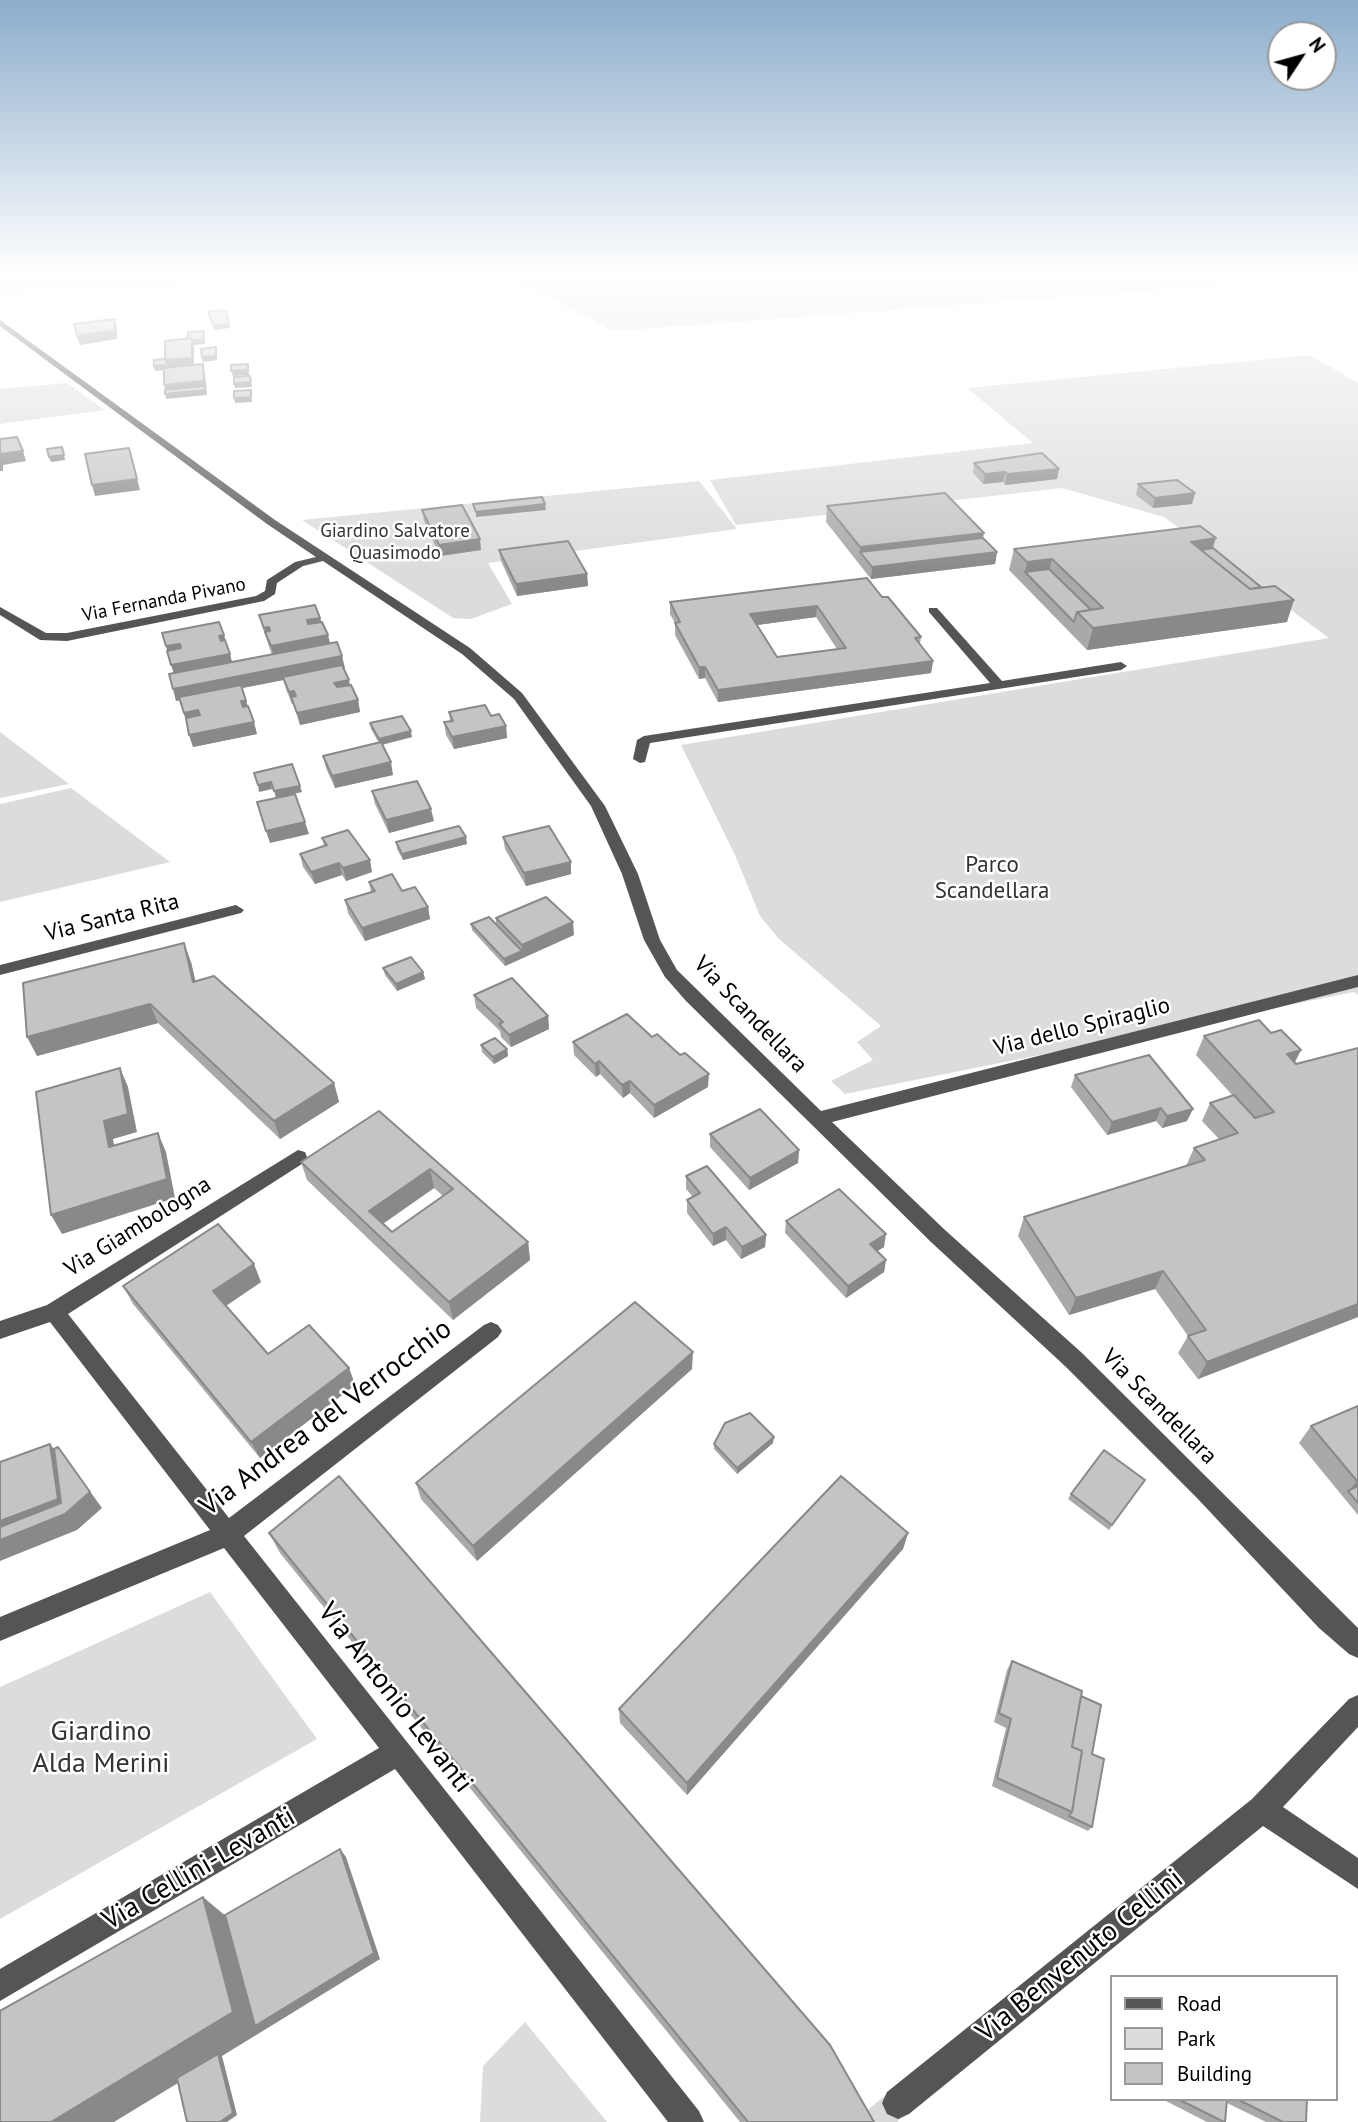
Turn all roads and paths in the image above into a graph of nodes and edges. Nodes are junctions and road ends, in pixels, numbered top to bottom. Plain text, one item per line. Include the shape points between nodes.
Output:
1 (73, 375) edge
2 (324, 558) junction
3 (0, 610) edge
4 (933, 610) dead end
5 (1121, 666) dead end
6 (1000, 686) junction
7 (640, 760) dead end
8 (236, 910) dead end
9 (0, 970) edge
10 (1358, 981) edge
11 (818, 1119) junction
12 (298, 1157) dead end
13 (54, 1312) junction
14 (0, 1330) edge
15 (491, 1331) dead end
16 (226, 1535) junction
17 (0, 1629) edge
18 (1358, 1645) edge
19 (1358, 1708) edge
20 (397, 1753) junction
21 (1262, 1809) junction
22 (1358, 1875) edge
23 (0, 1986) edge
24 (898, 2103) tunnel mouth
25 (688, 2122) edge

1 - 2 street, Via Scandellara
2 - 3 street, Via Fernanda Pivano via 284,572 271,582 271,592 260,599 67,636 44,637
2 - 11 street, Via Scandellara via 466,651 518,696 598,806 630,874 652,940 671,973
4 - 6 street
5 - 6 street
6 - 7 street via 644,740
8 - 9 street, Via Santa Rita
10 - 11 street, Via dello Spiraglio
11 - 18 street, Via Scandellara via 937,1236 1074,1360
12 - 13 street, Via Giambologna
13 - 14 street, Via Giambologna
13 - 16 street, Via Antonio Levanti
15 - 16 street, Via Andrea del Verrocchio
16 - 17 street, Via Andrea del Verrocchio
16 - 20 street, Via Antonio Levanti
19 - 21 street, Via Benvenuto Cellini
20 - 23 street, Via Cellini-Levanti
20 - 25 street, Via Antonio Levanti
21 - 22 street
21 - 24 street, Via Benvenuto Cellini

